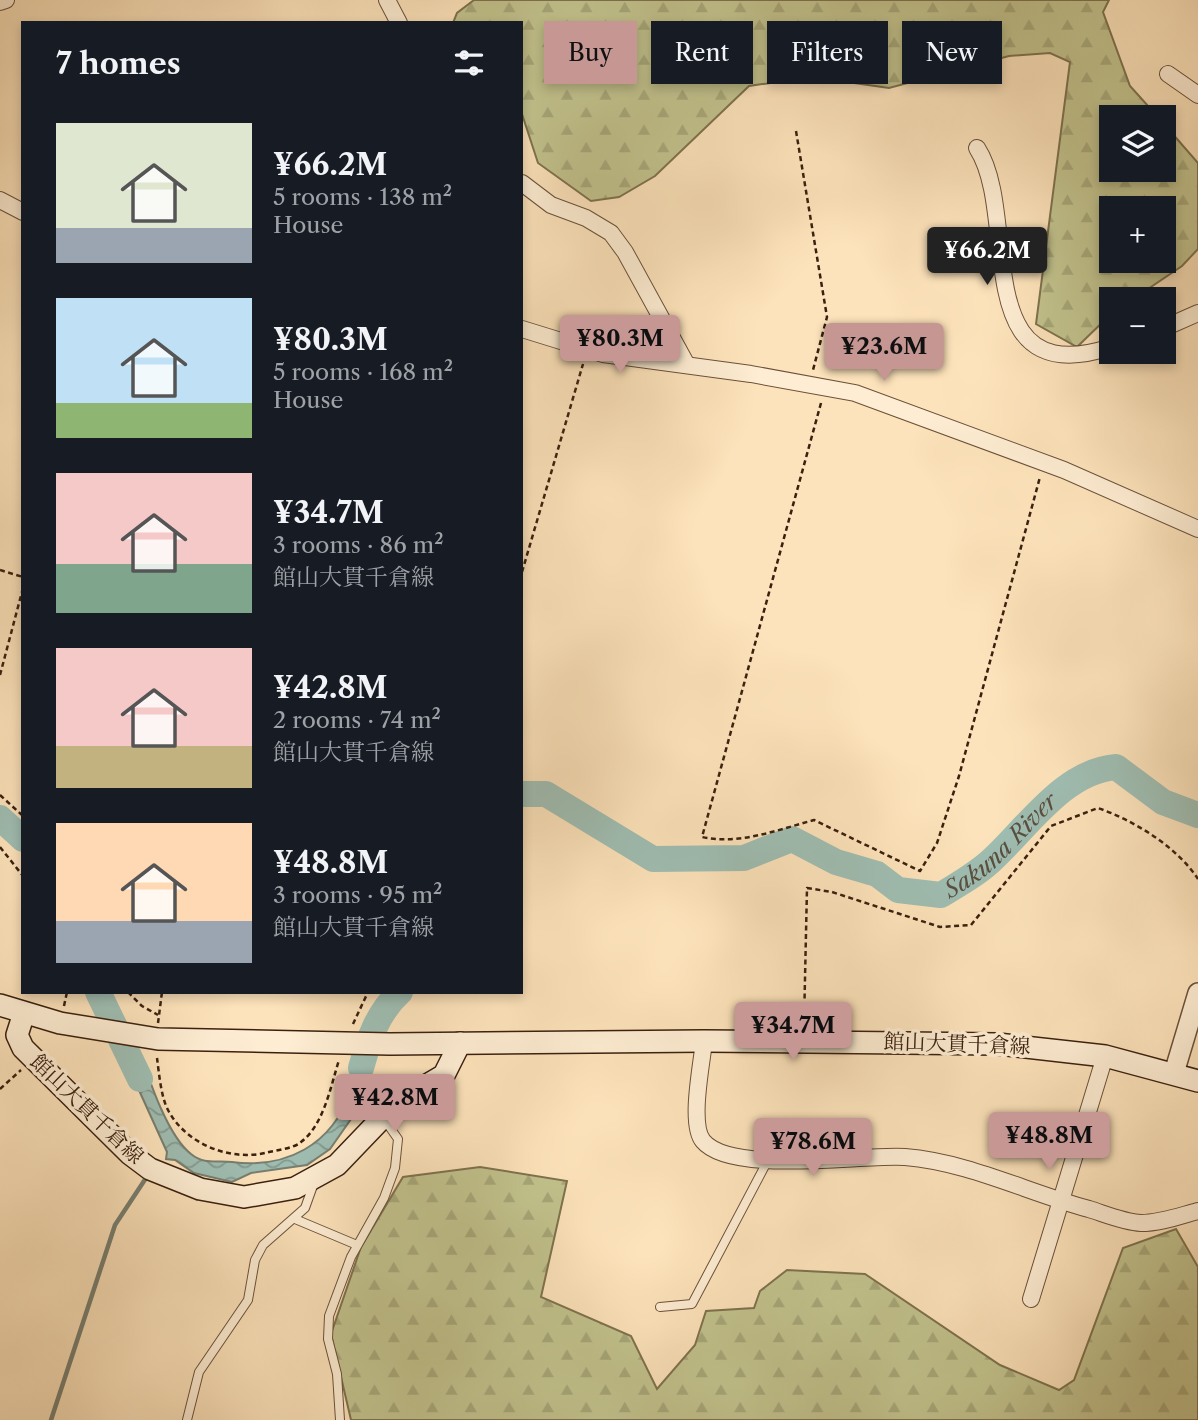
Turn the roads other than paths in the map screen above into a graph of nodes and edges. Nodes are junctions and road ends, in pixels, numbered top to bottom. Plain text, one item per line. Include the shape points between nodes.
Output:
1 (6, 0) edge
2 (387, 0) edge
3 (0, 2) edge
4 (398, 21) edge
5 (1168, 74) dead end
6 (1198, 95) edge
7 (977, 148) dead end
8 (523, 184) edge
9 (0, 200) edge
10 (21, 211) edge
11 (1198, 313) edge
12 (1176, 323) edge
13 (523, 329) edge
14 (1099, 351) edge
15 (687, 365) junction
16 (1198, 529) edge
17 (1198, 993) edge
18 (0, 1005) edge
19 (24, 1013) junction
20 (704, 1041) junction
21 (460, 1044) junction
22 (1105, 1056) junction
23 (1174, 1073) junction
24 (1198, 1081) edge
25 (383, 1117) junction
26 (768, 1160) junction
27 (314, 1180) junction
28 (1059, 1201) junction
29 (1198, 1211) edge
30 (295, 1219) junction
31 (357, 1245) junction
32 (1031, 1299) dead end
33 (660, 1307) dead end
34 (187, 1420) edge
35 (340, 1420) edge

1 - 3 street
2 - 4 street
5 - 6 street
7 - 14 street via 990,174 1003,276 1018,330 1050,352
8 - 15 street via 551,205 611,233
9 - 10 street
11 - 12 street
13 - 15 street via 587,350
15 - 16 street via 817,385 880,401 1132,497
17 - 23 street
18 - 19 main road, 館山大貫千倉線
19 - 21 main road, 館山大貫千倉線 via 151,1038
19 - 27 main road, 館山大貫千倉線 via 17,1035 23,1048 130,1154 153,1170 200,1189 244,1197 278,1193
20 - 21 main road, 館山大貫千倉線
20 - 22 main road, 館山大貫千倉線 via 998,1044
20 - 26 street via 696,1125 702,1141 741,1160
21 - 25 main road, 館山大貫千倉線 via 444,1075
22 - 23 main road, 館山大貫千倉線
22 - 28 street
23 - 24 main road, 館山大貫千倉線
25 - 27 main road, 館山大貫千倉線 via 348,1155
25 - 31 lane via 398,1139 395,1168
26 - 28 street via 885,1156 934,1160
26 - 33 lane via 692,1304
27 - 30 lane via 310,1199
28 - 29 street via 1137,1223
28 - 32 street
30 - 31 lane
30 - 34 lane via 262,1245 248,1300 198,1372
31 - 35 lane via 329,1316

